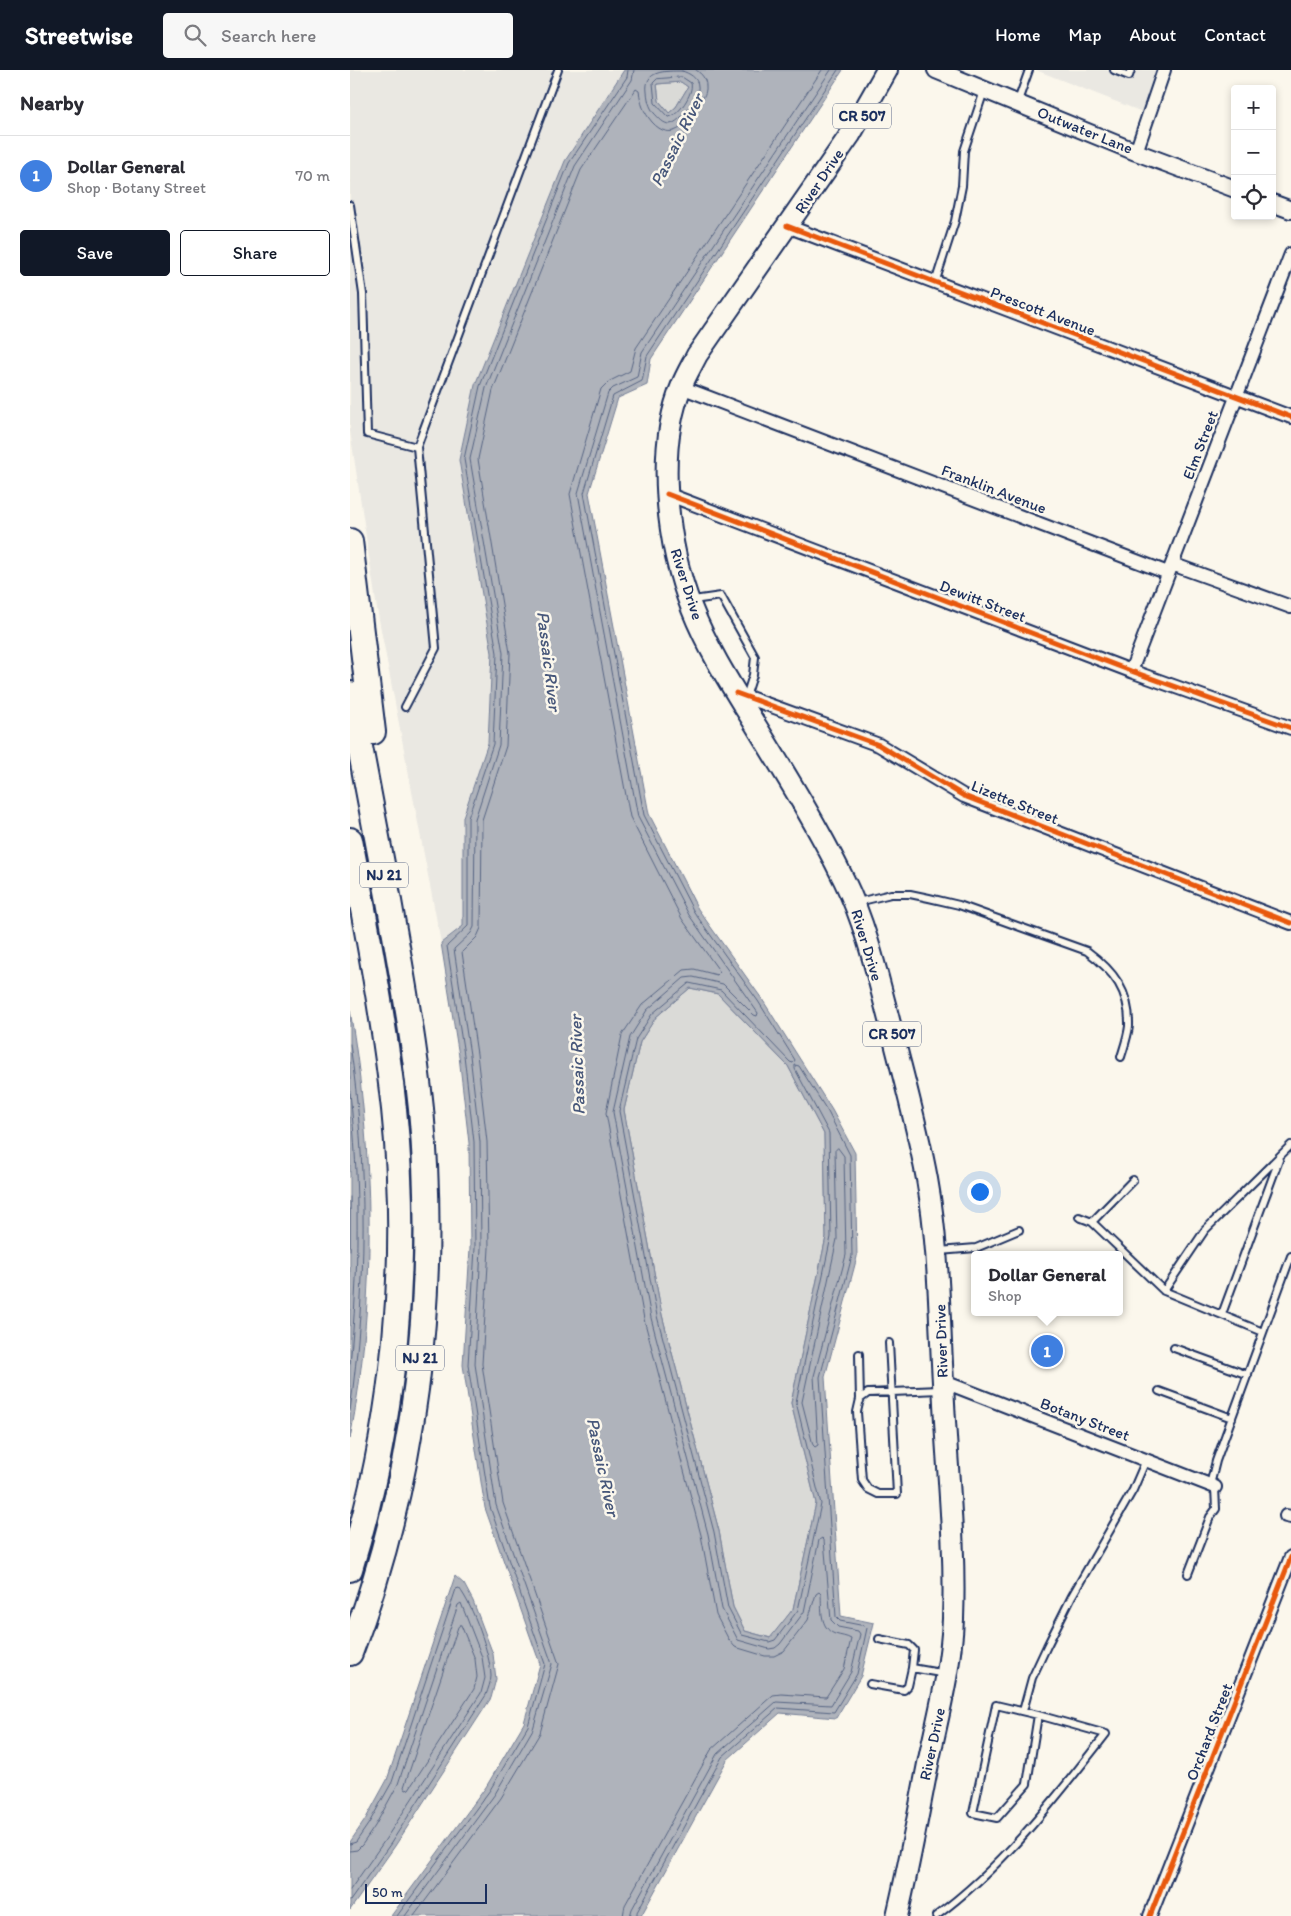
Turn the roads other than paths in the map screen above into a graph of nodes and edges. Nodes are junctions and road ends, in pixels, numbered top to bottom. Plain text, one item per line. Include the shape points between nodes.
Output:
1 (558, 70) edge
2 (887, 70) edge
3 (936, 70) edge
4 (1029, 70) edge
5 (1114, 70) edge
6 (1131, 70) edge
7 (1164, 70) edge
8 (985, 89) junction
9 (1017, 103) junction
10 (1136, 152) junction
11 (1231, 188) edge
12 (1276, 204) edge
13 (350, 205) edge
14 (1291, 210) edge
15 (787, 226) junction
16 (1291, 254) edge
17 (935, 283) junction
18 (681, 387) junction
19 (1236, 397) junction
20 (1291, 417) edge
21 (417, 447) junction
22 (667, 494) junction
23 (350, 541) edge
24 (1170, 568) junction
25 (689, 600) junction
26 (1291, 607) edge
27 (1131, 671) junction
28 (350, 694) edge
29 (741, 695) junction
30 (406, 707) dead end
31 (1291, 728) edge
32 (350, 840) edge
33 (854, 903) junction
34 (350, 907) edge
35 (1291, 923) edge
36 (415, 1056) junction
37 (1122, 1057) dead end
38 (388, 1059) junction
39 (1291, 1145) edge
40 (1280, 1156) junction
41 (1133, 1180) dead end
42 (1079, 1217) dead end
43 (1092, 1222) junction
44 (1019, 1230) dead end
45 (937, 1251) junction
46 (1122, 1251) edge
47 (1123, 1252) edge
48 (1291, 1256) edge
49 (1164, 1291) junction
50 (1222, 1314) junction
51 (1263, 1332) junction
52 (889, 1343) dead end
53 (1174, 1348) dead end
54 (859, 1354) dead end
55 (1248, 1374) junction
56 (943, 1385) junction
57 (1158, 1391) dead end
58 (893, 1392) junction
59 (860, 1401) junction
60 (1232, 1418) junction
61 (1146, 1460) junction
62 (1213, 1486) junction
63 (1291, 1557) edge
64 (350, 1569) edge
65 (1188, 1574) dead end
66 (879, 1639) dead end
67 (350, 1653) edge
68 (912, 1668) junction
69 (947, 1674) junction
70 (870, 1684) dead end
71 (1022, 1711) junction
72 (1038, 1714) junction
73 (897, 1916) edge
74 (936, 1916) edge
75 (1150, 1916) edge

1 - 21 lane
2 - 15 main road, River Drive / CR 507 via 860,119
3 - 8 street, Outwater Lane
4 - 9 lane
5 - 6 lane via 1129,76
7 - 10 street
8 - 9 street, Outwater Lane
8 - 17 lane via 964,151 955,221
9 - 10 street, Outwater Lane
10 - 11 street, Outwater Lane
12 - 14 street
13 - 21 lane via 363,294 367,434
15 - 17 street, Prescott Avenue
15 - 18 main road, River Drive / CR 507 via 717,324
16 - 19 street, Elm Street
17 - 19 street, Prescott Avenue
18 - 22 main road, River Drive / CR 507 via 672,419
18 - 24 street, Franklin Avenue
19 - 20 street, Prescott Avenue
19 - 24 street, Elm Street
21 - 30 lane via 436,648
22 - 25 main road, River Drive / CR 507 via 678,569
22 - 27 street, Dewitt Street
23 - 36 highway via 375,749 406,930
24 - 26 street, Franklin Avenue
24 - 27 street, Elm Street
25 - 29 main road, River Drive / CR 507 via 711,650
25 - 29 lane via 721,596 754,657 753,675
27 - 31 street, Dewitt Street
28 - 36 highway, NJ 21
29 - 33 main road, River Drive / CR 507
29 - 35 street, Lizette Street via 879,745 964,796
32 - 38 highway, NJ 21
33 - 37 lane via 891,894 910,894 959,905 1087,951 1104,963 1128,1001 1129,1028
33 - 45 main road, River Drive / CR 507 via 877,972 916,1128
34 - 38 highway
36 - 67 highway, NJ 21 via 426,1198 425,1289 419,1363 411,1426 392,1514
38 - 64 highway, NJ 21 via 398,1153 395,1334 383,1430
39 - 40 lane
40 - 49 lane via 1205,1230
40 - 50 lane
41 - 43 lane
42 - 43 lane
43 - 46 lane
44 - 45 lane via 976,1248
45 - 56 main road, River Drive / CR 507
47 - 49 lane
48 - 51 lane
49 - 50 lane
50 - 51 lane
51 - 55 lane
52 - 58 lane
53 - 55 lane
54 - 59 lane
55 - 60 lane
56 - 58 lane
56 - 61 street, Botany Street
56 - 69 main road, River Drive / CR 507 via 954,1564 953,1622
57 - 60 lane
58 - 59 lane via 868,1393
58 - 59 lane via 897,1494 878,1494 868,1489 862,1480 857,1412
60 - 62 lane via 1216,1461
61 - 62 street, Botany Street
61 - 71 lane via 1133,1490 1076,1588 1047,1646 1032,1678
62 - 65 lane via 1216,1509
63 - 75 street, Orchard Street
66 - 68 lane via 909,1645 914,1650
68 - 69 lane
68 - 70 lane via 904,1690
69 - 73 main road, River Drive / CR 507
71 - 72 lane
71 - 72 lane via 996,1705 973,1813 997,1818 1027,1784
72 - 74 lane via 1106,1734 989,1872

